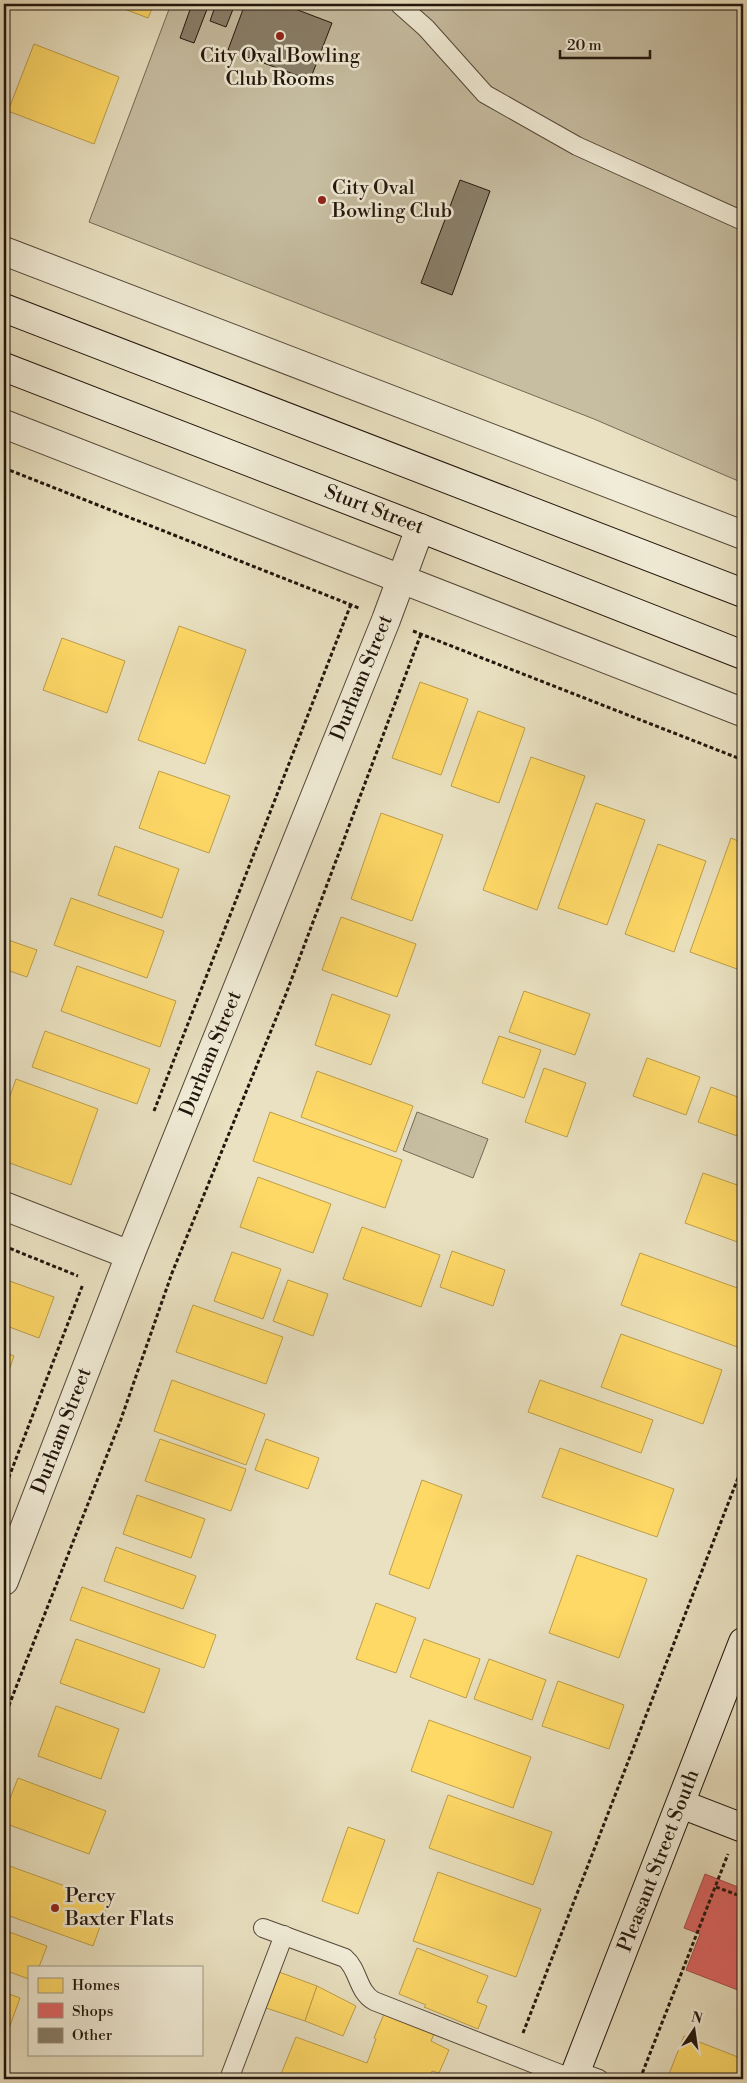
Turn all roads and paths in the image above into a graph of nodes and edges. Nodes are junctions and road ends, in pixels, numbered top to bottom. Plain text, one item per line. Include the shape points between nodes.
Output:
1 (399, 4) edge
2 (743, 221) edge
3 (4, 251) edge
4 (4, 308) edge
5 (4, 367) edge
6 (4, 424) edge
7 (4, 468) edge
8 (420, 528) junction
9 (743, 535) edge
10 (401, 578) junction
11 (743, 593) edge
12 (743, 655) edge
13 (743, 712) edge
14 (743, 760) edge
15 (153, 1113) dead end
16 (4, 1206) edge
17 (4, 1246) edge
18 (130, 1255) junction
19 (78, 1276) dead end
20 (83, 1284) dead end
21 (743, 1465) edge
22 (4, 1490) edge
23 (4, 1581) edge
24 (743, 1642) edge
25 (4, 1718) edge
26 (681, 1804) junction
27 (743, 1828) edge
28 (743, 1897) edge
29 (263, 1928) dead end
30 (284, 1936) junction
31 (514, 2056) junction
32 (581, 2077) edge
33 (229, 2079) edge
34 (640, 2079) edge

1 - 2 lane via 426,28 485,94 577,146
3 - 9 street
4 - 11 street
5 - 8 street, Sturt Street
6 - 10 street
7 - 15 path via 350,604
8 - 10 street, Durham Street
8 - 12 street, Sturt Street
10 - 13 street
10 - 18 street, Durham Street
14 - 25 path via 421,634 286,994 172,1273 120,1422
16 - 18 street
17 - 19 path
18 - 23 street, Durham Street
20 - 22 path
21 - 31 path
24 - 26 street, Pleasant Street South
26 - 27 street
26 - 32 street, Pleasant Street South
28 - 34 path via 716,1887
29 - 30 lane
30 - 31 lane via 345,1958 364,1993 374,2001
30 - 33 lane
31 - 32 lane

